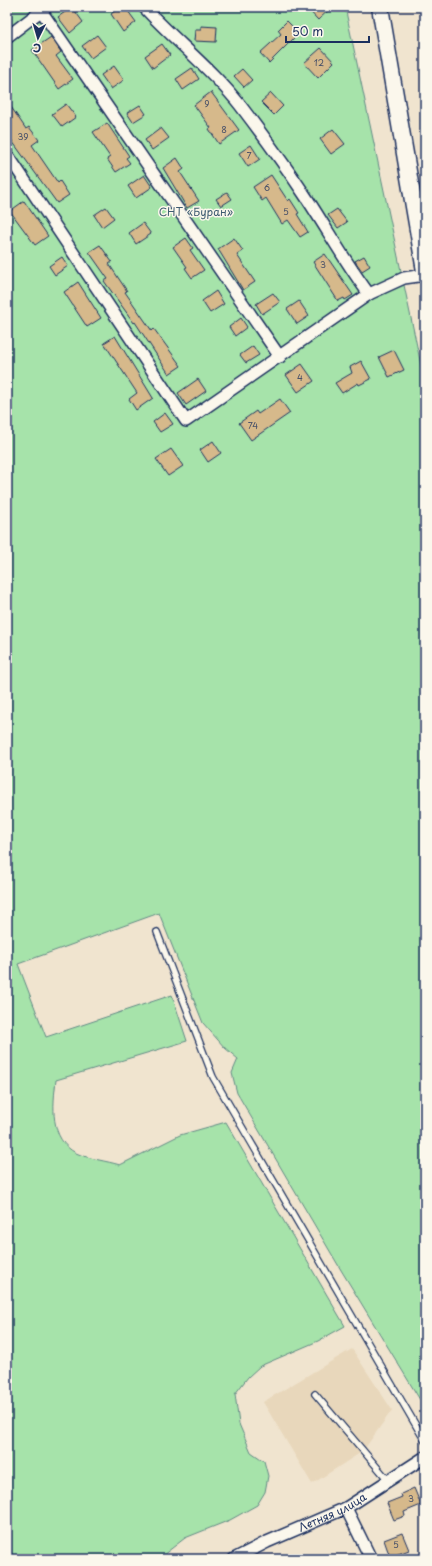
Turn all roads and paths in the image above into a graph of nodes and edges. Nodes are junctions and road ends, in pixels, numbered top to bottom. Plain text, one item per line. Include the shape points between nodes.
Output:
1 (144, 7) edge
2 (380, 7) edge
3 (44, 9) edge
4 (7, 37) edge
5 (7, 154) edge
6 (425, 270) edge
7 (425, 275) edge
8 (369, 294) junction
9 (280, 357) junction
10 (157, 932) dead end
11 (315, 1394) dead end
12 (425, 1441) edge
13 (425, 1457) edge
14 (388, 1480) junction
15 (346, 1508) junction
16 (234, 1559) edge
17 (371, 1559) edge

1 - 8 street via 213,75 239,105 304,193
2 - 6 street
3 - 4 street
3 - 9 street
5 - 9 street via 186,421
7 - 8 street via 404,278
8 - 9 street
10 - 12 lane via 213,1077
11 - 14 lane
13 - 14 street, Летняя улица
14 - 15 street, Летняя улица
15 - 16 street, Летняя улица
15 - 17 street

